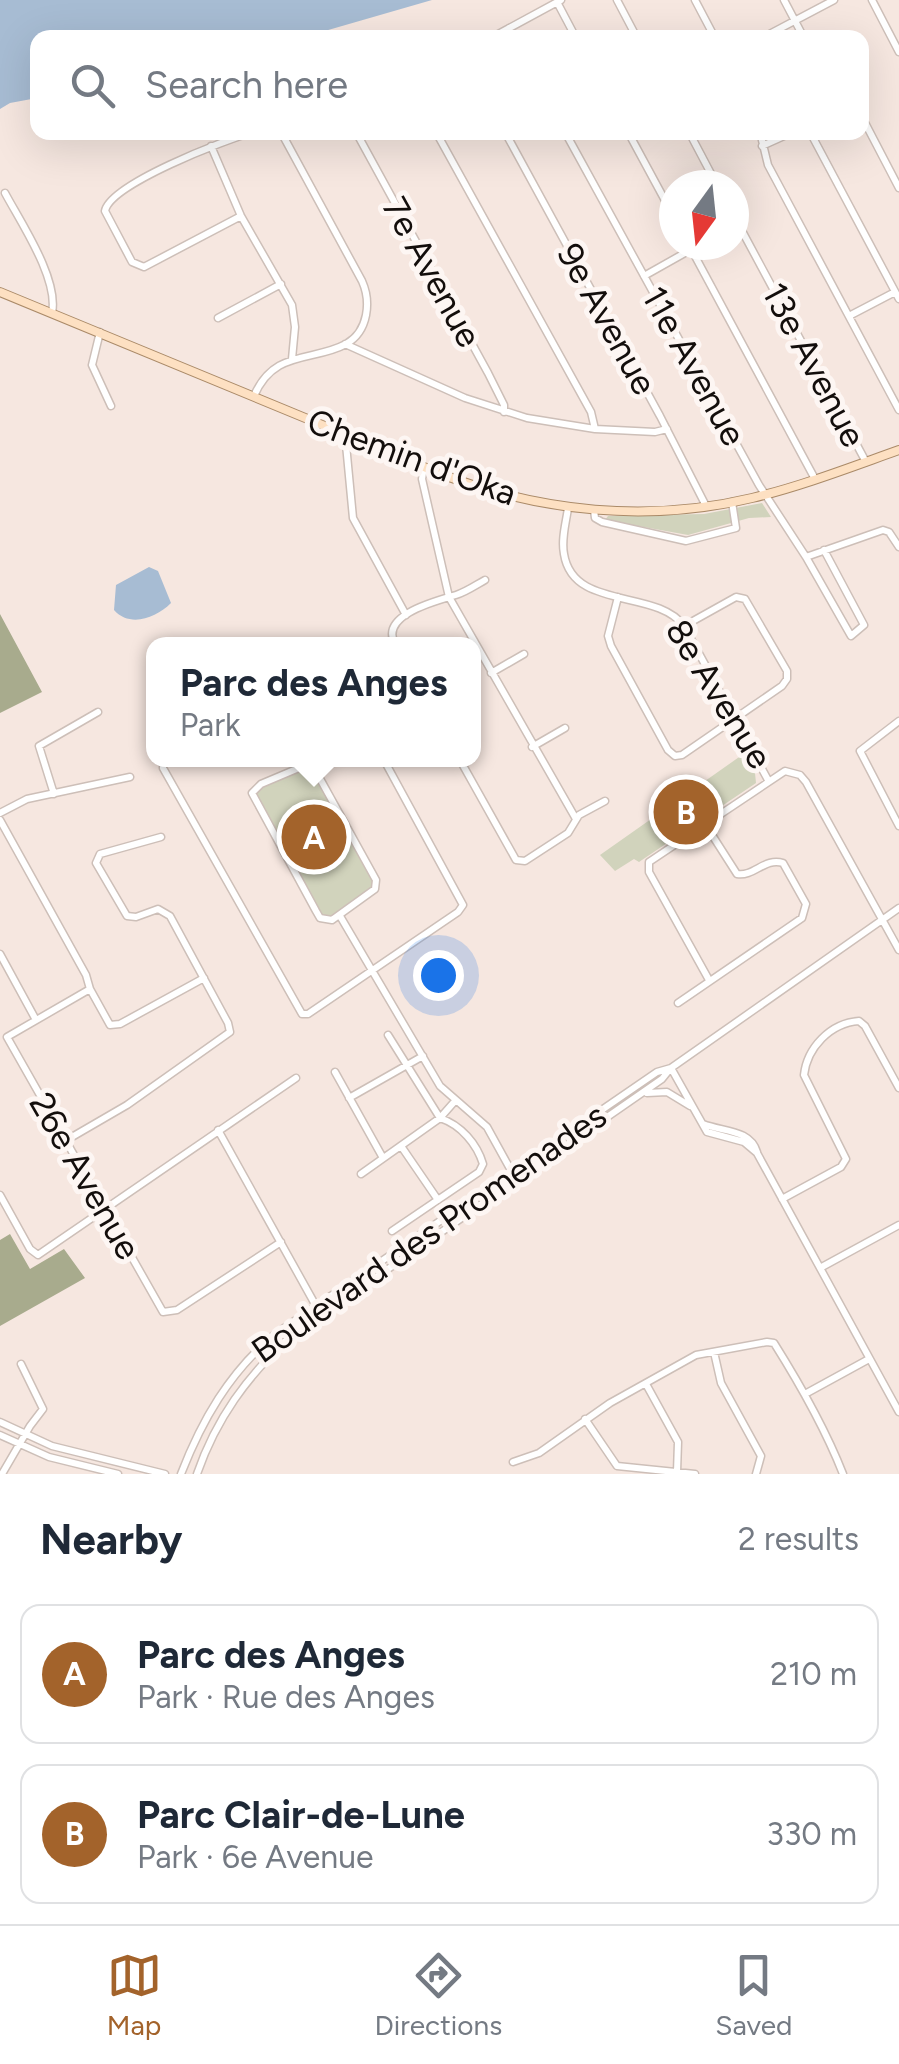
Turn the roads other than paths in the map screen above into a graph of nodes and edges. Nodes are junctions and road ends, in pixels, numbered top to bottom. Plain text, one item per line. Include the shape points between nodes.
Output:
1 (617, 0) edge
2 (695, 0) edge
3 (784, 0) edge
4 (834, 0) edge
5 (872, 0) edge
6 (559, 1) edge
7 (795, 20) junction
8 (509, 28) joint
9 (505, 30) edge
10 (572, 30) edge
11 (633, 30) edge
12 (711, 30) edge
13 (777, 30) edge
14 (800, 30) edge
15 (899, 52) edge
16 (869, 130) edge
17 (229, 140) edge
18 (285, 140) edge
19 (360, 140) edge
20 (440, 140) edge
21 (508, 140) edge
22 (570, 140) edge
23 (632, 140) edge
24 (692, 140) edge
25 (761, 140) edge
26 (775, 140) edge
27 (814, 140) edge
28 (211, 146) junction
29 (762, 146) junction
30 (709, 170) edge
31 (899, 188) edge
32 (659, 190) edge
33 (5, 193) dead end
34 (241, 216) junction
35 (749, 248) edge
36 (671, 260) edge
37 (700, 260) edge
38 (644, 276) junction
39 (281, 284) junction
40 (0, 292) edge
41 (897, 295) edge
42 (52, 313) junction
43 (849, 316) junction
44 (218, 318) dead end
45 (100, 332) junction
46 (345, 344) junction
47 (292, 359) junction
48 (254, 396) junction
49 (111, 406) dead end
50 (899, 410) edge
51 (504, 412) junction
52 (596, 429) junction
53 (667, 429) junction
54 (345, 434) junction
55 (899, 450) edge
56 (866, 462) junction
57 (424, 467) junction
58 (814, 479) junction
59 (765, 494) junction
60 (732, 502) junction
61 (706, 506) junction
62 (568, 508) junction
63 (594, 510) junction
64 (899, 546) edge
65 (824, 550) junction
66 (806, 557) junction
67 (485, 580) dead end
68 (449, 596) junction
69 (618, 597) junction
70 (406, 615) junction
71 (684, 626) junction
72 (391, 637) edge
73 (471, 637) edge
74 (524, 654) dead end
75 (481, 655) edge
76 (491, 673) junction
77 (98, 712) dead end
78 (733, 720) junction
79 (899, 721) edge
80 (565, 728) dead end
81 (532, 747) junction
82 (163, 767) edge
83 (301, 767) edge
84 (314, 767) edge
85 (388, 767) edge
86 (464, 767) edge
87 (130, 777) dead end
88 (768, 780) junction
89 (54, 794) junction
90 (605, 801) dead end
91 (0, 816) edge
92 (576, 819) junction
93 (705, 824) junction
94 (899, 826) edge
95 (162, 837) dead end
96 (899, 908) edge
97 (340, 916) junction
98 (882, 919) junction
99 (899, 950) edge
100 (0, 954) edge
101 (373, 969) junction
102 (204, 978) junction
103 (709, 980) junction
104 (90, 990) junction
105 (678, 1003) dead end
106 (36, 1020) junction
107 (388, 1035) dead end
108 (4, 1036) edge
109 (422, 1056) junction
110 (406, 1065) junction
111 (671, 1068) junction
112 (334, 1072) dead end
113 (296, 1078) dead end
114 (899, 1088) edge
115 (640, 1094) junction
116 (349, 1098) junction
117 (455, 1101) junction
118 (695, 1110) junction
119 (440, 1118) junction
120 (218, 1130) junction
121 (65, 1142) junction
122 (401, 1146) junction
123 (383, 1158) junction
124 (361, 1174) dead end
125 (515, 1176) junction
126 (0, 1195) edge
127 (438, 1200) junction
128 (782, 1200) junction
129 (104, 1209) junction
130 (899, 1224) edge
131 (392, 1231) dead end
132 (281, 1242) junction
133 (820, 1268) junction
134 (316, 1305) junction
135 (321, 1315) junction
136 (714, 1352) junction
137 (870, 1359) junction
138 (21, 1364) dead end
139 (646, 1384) junction
140 (805, 1394) junction
141 (899, 1412) edge
142 (585, 1419) junction
143 (0, 1422) edge
144 (0, 1435) edge
145 (24, 1435) junction
146 (19, 1445) junction
147 (513, 1462) dead end
148 (677, 1472) edge
149 (2, 1474) edge
150 (118, 1474) edge
151 (165, 1474) edge
152 (181, 1474) edge
153 (197, 1474) edge
154 (695, 1474) edge
155 (756, 1474) edge
156 (842, 1474) edge

1 - 11 street
2 - 12 street
3 - 7 street
4 - 7 street
5 - 15 street
6 - 8 street
6 - 10 street
7 - 13 street
7 - 14 street
8 - 9 street
16 - 31 street
17 - 28 street
18 - 46 street via 368,296 364,320
19 - 51 street, 7e Avenue
20 - 52 street
21 - 53 street, 9e Avenue
22 - 38 street, 11e Avenue
23 - 32 street
24 - 30 street
25 - 29 street
26 - 29 street
27 - 41 street
28 - 34 street
28 - 34 street via 115,196 105,211 132,262 144,267
29 - 43 street
33 - 42 street via 43,267
34 - 39 street
35 - 56 street, 13e Avenue
36 - 38 street
37 - 58 street
38 - 59 street, 11e Avenue
39 - 44 street
39 - 47 street via 294,316
40 - 42 main road, Chemin d'Oka
41 - 43 street
42 - 45 main road, Chemin d'Oka
43 - 50 street
45 - 48 main road, Chemin d'Oka
45 - 49 street via 92,366
46 - 47 street
46 - 51 street
47 - 48 street
48 - 54 main road, Chemin d'Oka
51 - 52 street
52 - 53 street
53 - 61 street, 9e Avenue
54 - 57 main road, Chemin d'Oka
54 - 70 street via 352,518
55 - 56 main road, Chemin d'Oka
56 - 58 main road, Chemin d'Oka
57 - 62 main road, Chemin d'Oka
57 - 68 street
58 - 59 main road, Chemin d'Oka
59 - 60 main road, Chemin d'Oka
59 - 66 street, 11e Avenue
60 - 61 main road, Chemin d'Oka
60 - 63 street via 736,528 686,541 602,522
61 - 63 main road, Chemin d'Oka
62 - 63 main road, Chemin d'Oka
62 - 69 street, 8e Avenue via 568,567 583,584
64 - 65 street via 883,530
65 - 66 street
65 - 66 street, 11e Avenue via 864,625 851,636
67 - 68 street
68 - 70 street
68 - 73 street
69 - 71 street, 8e Avenue via 673,613
69 - 78 street via 611,646 668,750 682,755
70 - 72 street
71 - 78 street, 8e Avenue
71 - 78 street via 745,598 787,671 782,686
74 - 76 street
75 - 76 street
76 - 81 street
77 - 89 street via 39,746
78 - 88 street, 8e Avenue
79 - 94 street via 860,751
80 - 81 street
81 - 92 street
82 - 101 street via 302,1014
83 - 97 street via 252,792 320,918
84 - 97 street via 376,880 375,889
85 - 101 street via 463,905
86 - 92 street via 516,860 568,832
87 - 89 street
88 - 93 street
88 - 98 street, 8e Avenue via 793,772 806,782
89 - 91 street via 27,799
90 - 92 street
91 - 104 street
93 - 103 street via 649,862 649,872
93 - 103 street via 737,874 783,863 806,904 802,918
95 - 102 street via 100,854 96,863 127,916 158,909 170,916
96 - 98 street, Boulevard des Promenades
97 - 101 street
98 - 99 street, 8e Avenue
98 - 111 street, Boulevard des Promenades
100 - 106 street
101 - 109 street
102 - 104 street via 116,1026
102 - 121 street via 228,1034
103 - 105 street
104 - 106 street
106 - 108 street
107 - 110 street
108 - 121 street, 26e Avenue
109 - 110 street
109 - 117 street
110 - 116 street
110 - 119 street
111 - 115 street, Boulevard des Promenades
111 - 118 street
111 - 125 street, Boulevard des Promenades
112 - 116 street
113 - 120 street
114 - 128 street via 859,1021 819,1040 804,1075 846,1160
115 - 118 street via 667,1092
115 - 125 street, Boulevard des Promenades
116 - 123 street
117 - 119 street
117 - 125 street via 487,1128
118 - 128 street via 703,1124 754,1142
119 - 122 street
119 - 127 street via 471,1140 484,1164
120 - 129 street
120 - 132 street
121 - 129 street, 26e Avenue
122 - 123 street
122 - 127 street
123 - 124 street
125 - 134 street, Boulevard des Promenades
125 - 135 street, Boulevard des Promenades
126 - 129 street via 36,1255
127 - 131 street
128 - 133 street
129 - 132 street, 26e Avenue via 166,1313
130 - 133 street
132 - 134 street
133 - 137 street
134 - 135 street
134 - 152 street, Boulevard des Promenades via 262,1345 222,1390
135 - 153 street, Boulevard des Promenades via 244,1384
136 - 139 street
136 - 140 street via 774,1343
136 - 155 street via 760,1456
137 - 140 street
137 - 141 street
138 - 145 street via 44,1409
139 - 142 street
139 - 148 street via 678,1442
140 - 156 street
142 - 147 street via 538,1453
142 - 148 street via 617,1466
143 - 145 street
144 - 146 street
145 - 146 street
145 - 151 street
146 - 149 street
146 - 150 street
148 - 154 street

